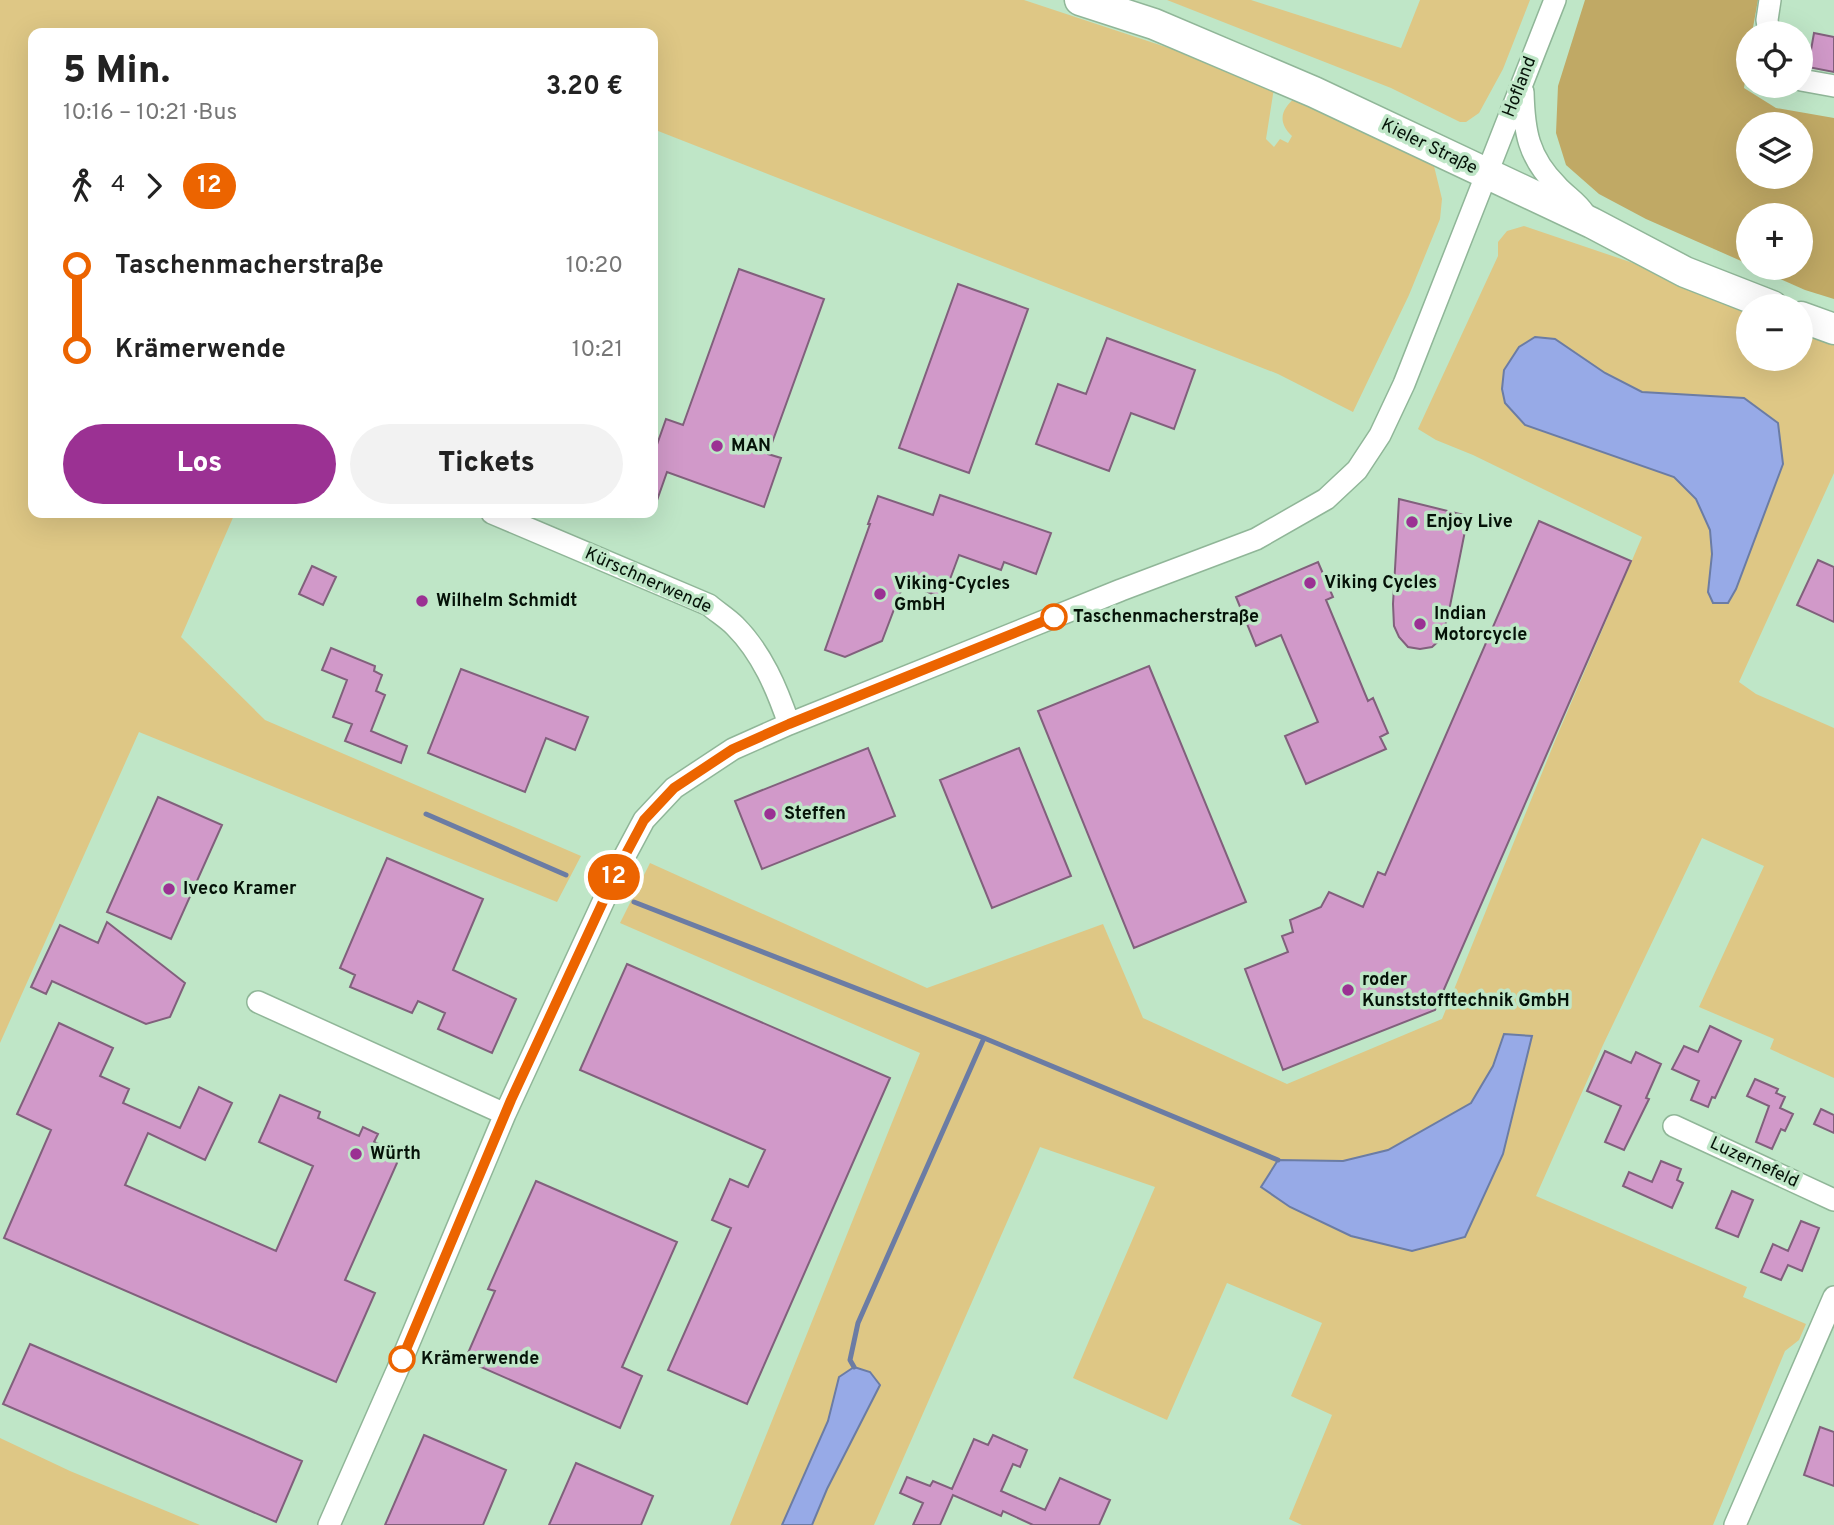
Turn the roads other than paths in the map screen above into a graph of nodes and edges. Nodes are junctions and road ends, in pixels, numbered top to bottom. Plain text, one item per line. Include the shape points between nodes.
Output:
1 (1080, 0) edge
2 (1555, 0) edge
3 (1770, 0) edge
4 (1767, 21) edge
5 (1813, 82) edge
6 (1523, 84) junction
7 (1834, 86) edge
8 (1487, 175) junction
9 (1592, 223) junction
10 (1741, 294) edge
11 (1813, 321) edge
12 (1834, 329) edge
13 (504, 518) edge
14 (789, 724) junction
15 (258, 1002) dead end
16 (505, 1114) junction
17 (1674, 1126) dead end
18 (1834, 1200) edge
19 (1834, 1297) edge
20 (329, 1525) edge
21 (1735, 1525) edge

1 - 8 main road, Kieler Straße via 1154,24 1314,92
2 - 6 street, Hofland
3 - 4 street
5 - 7 street
6 - 8 street, Hofland
6 - 9 street via 1524,126 1534,155 1542,171
8 - 9 main road, Kieler Straße
8 - 14 street via 1418,354 1380,435 1357,470 1326,499 1256,539
9 - 10 main road, Kieler Straße via 1685,272
11 - 12 main road
13 - 14 street, Kürschnerwende via 709,605 735,626 757,653
14 - 16 street via 733,749 674,788 644,820
15 - 16 street
16 - 20 street
17 - 18 street, Luzernefeld
19 - 21 street

